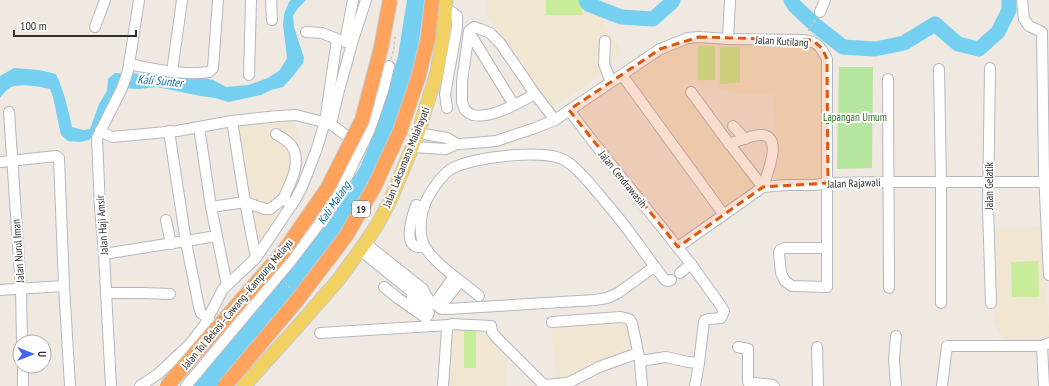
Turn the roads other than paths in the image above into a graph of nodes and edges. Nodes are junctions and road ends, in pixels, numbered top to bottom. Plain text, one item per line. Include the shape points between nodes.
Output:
1 (105, 0) edge
2 (139, 0) edge
3 (182, 0) edge
4 (218, 0) edge
5 (251, 0) edge
6 (271, 0) edge
7 (353, 0) edge
8 (366, 0) edge
9 (390, 0) edge
10 (432, 0) edge
11 (730, 0) edge
12 (824, 0) edge
13 (1022, 0) edge
14 (446, 4) edge
15 (820, 12) dead end
16 (272, 20) dead end
17 (95, 27) dead end
18 (306, 32) dead end
19 (469, 32) junction
20 (728, 39) junction
21 (604, 41) dead end
22 (344, 43) junction
23 (389, 66) dead end
24 (129, 68) junction
25 (990, 68) dead end
26 (939, 69) dead end
27 (172, 72) junction
28 (249, 75) dead end
29 (622, 75) junction
30 (888, 79) dead end
31 (611, 82) junction
32 (691, 92) dead end
33 (535, 94) junction
34 (514, 106) junction
35 (447, 108) dead end
36 (569, 110) junction
37 (9, 112) dead end
38 (555, 120) junction
39 (232, 121) junction
40 (328, 123) junction
41 (734, 126) dead end
42 (199, 127) junction
43 (100, 131) junction
44 (169, 131) junction
45 (418, 132) junction
46 (276, 134) dead end
47 (745, 139) junction
48 (457, 144) junction
49 (729, 144) junction
50 (361, 147) junction
51 (412, 147) junction
52 (12, 161) junction
53 (0, 162) edge
54 (888, 182) junction
55 (941, 182) junction
56 (989, 182) junction
57 (1047, 182) edge
58 (828, 183) junction
59 (763, 187) junction
60 (283, 199) junction
61 (245, 202) junction
62 (292, 205) junction
63 (211, 207) junction
64 (724, 215) junction
65 (166, 220) dead end
66 (217, 236) junction
67 (186, 242) junction
68 (171, 244) junction
69 (678, 247) junction
70 (361, 248) junction
71 (827, 248) junction
72 (104, 254) junction
73 (256, 258) junction
74 (691, 264) junction
75 (654, 267) junction
76 (680, 273) dead end
77 (1049, 275) edge
78 (278, 276) junction
79 (457, 278) junction
80 (672, 280) dead end
81 (227, 285) junction
82 (64, 286) junction
83 (384, 287) dead end
84 (21, 288) junction
85 (889, 288) dead end
86 (0, 290) edge
87 (106, 293) junction
88 (170, 294) dead end
89 (479, 296) dead end
90 (434, 303) junction
91 (941, 303) dead end
92 (992, 303) dead end
93 (209, 319) junction
94 (552, 322) dead end
95 (449, 325) junction
96 (320, 333) dead end
97 (22, 334) edge
98 (896, 336) dead end
99 (189, 345) junction
100 (1046, 345) edge
101 (738, 347) dead end
102 (817, 347) dead end
103 (639, 357) junction
104 (700, 363) junction
105 (204, 365) junction
106 (23, 374) edge
107 (23, 386) edge
108 (70, 386) edge
109 (110, 386) edge
110 (140, 386) edge
111 (167, 386) edge
112 (186, 386) edge
113 (225, 386) edge
114 (244, 386) edge
115 (443, 386) edge
116 (545, 386) edge
117 (642, 386) edge
118 (695, 386) edge
119 (774, 386) edge
120 (818, 386) edge
121 (896, 386) edge
122 (942, 386) edge
123 (1044, 386) edge

1 - 17 street
2 - 24 street, Jalan Haji Amsir
3 - 27 street
4 - 27 street via 212,70 205,73
5 - 28 street
6 - 16 street
7 - 22 street
8 - 22 street
9 - 111 highway, Jalan Tol Bekasi–Cawang–Kampung Melayu, bridge via 381,48 362,120 327,189 284,251
10 - 113 highway, 19, bridge via 428,38 418,78 400,132 374,185 346,236 298,299
11 - 20 street
12 - 15 street
13 - 57 street via 1024,19 1029,26 1042,32
14 - 35 street via 456,16 457,27 445,94
14 - 45 main road, Jalan Laksamana Malahayati via 437,72
18 - 22 street via 322,33
19 - 33 street via 474,27 490,33 500,43
19 - 34 street
19 - 34 street via 462,82 462,102 465,110 473,114 491,114
20 - 29 street, Jalan Kutilang via 688,38 660,49
20 - 58 street, Jalan Kutilang via 812,40 822,48 827,59
21 - 31 street via 604,64
22 - 40 street
22 - 40 street
23 - 50 street via 370,129
24 - 27 street
24 - 43 street, Jalan Haji Amsir via 122,88
25 - 56 street, Jalan Gelatik
26 - 55 street
29 - 31 street, Jalan Kutilang
29 - 64 street
30 - 54 street
31 - 36 street, Jalan Kutilang
32 - 49 street
33 - 34 street
33 - 38 street
36 - 38 street, Jalan Kutilang
36 - 69 street, Jalan Cendrawasih
37 - 52 street, Jalan Nurul Iman
38 - 48 street, Jalan Kutilang via 496,140
39 - 40 street via 296,115
39 - 42 street
39 - 61 street
40 - 50 street
40 - 62 street
41 - 47 street
42 - 44 street
42 - 63 street
43 - 44 street via 112,137
43 - 72 street, Jalan Haji Amsir via 97,138
44 - 67 street
45 - 48 street via 447,138
45 - 51 main road, Jalan Laksamana Malahayati
46 - 60 street via 291,145 296,155 294,174
47 - 49 street
47 - 59 street via 765,135 772,141 772,159
48 - 51 street via 446,149
49 - 59 street
50 - 78 street via 328,211
51 - 70 main road, Jalan Laksamana Malahayati via 390,201
52 - 53 street
52 - 82 street via 56,156 59,158
52 - 84 street, Jalan Nurul Iman
54 - 55 street, Jalan Rajawali
54 - 58 street, Jalan Rajawali
54 - 85 street
55 - 56 street, Jalan Rajawali
55 - 91 street
56 - 57 street, Jalan Rajawali
56 - 92 street, Jalan Gelatik
57 - 77 street
58 - 59 street, Jalan Rajawali
58 - 71 street, Jalan Kutilang
59 - 64 street
60 - 61 street via 270,209
60 - 62 street
61 - 63 street
61 - 73 street
62 - 73 street
63 - 66 street
64 - 69 street
65 - 68 street
66 - 67 street
66 - 81 street
67 - 68 street
67 - 93 street via 199,306
68 - 72 street
69 - 74 street, Jalan Cendrawasih
70 - 83 street via 398,287 426,307 429,313 426,318
70 - 90 street via 423,289
70 - 114 main road, Jalan Laksamana Malahayati via 339,279
71 - 71 street, Jalan Kutilang via 780,250 781,273 785,280 792,286 827,287
72 - 87 street, Jalan Haji Amsir
73 - 78 street
73 - 81 street
74 - 76 street
74 - 104 street, Jalan Cendrawasih via 724,311 721,318 704,322
75 - 79 street via 622,222 581,174 565,160 547,155 519,155 470,162 453,168 441,178 432,192 421,220 424,246
75 - 80 street via 665,280
75 - 90 street via 607,298 448,309
78 - 105 street
79 - 89 street
79 - 90 street
81 - 93 street
82 - 84 street
82 - 108 street
84 - 86 street
84 - 97 street, Jalan Nurul Iman
87 - 88 street
87 - 109 street, Jalan Haji Amsir
93 - 99 street
94 - 103 street via 621,317 629,319
95 - 96 street
95 - 115 street
95 - 116 street via 457,323 491,326 494,335
98 - 121 street
99 - 105 street
99 - 110 street via 158,374
100 - 122 street via 947,346
100 - 123 street
101 - 119 street via 748,349 748,382
102 - 120 street
103 - 104 street via 666,357
103 - 116 street via 599,367 568,383
103 - 117 street
104 - 118 street
105 - 112 street
106 - 107 street

